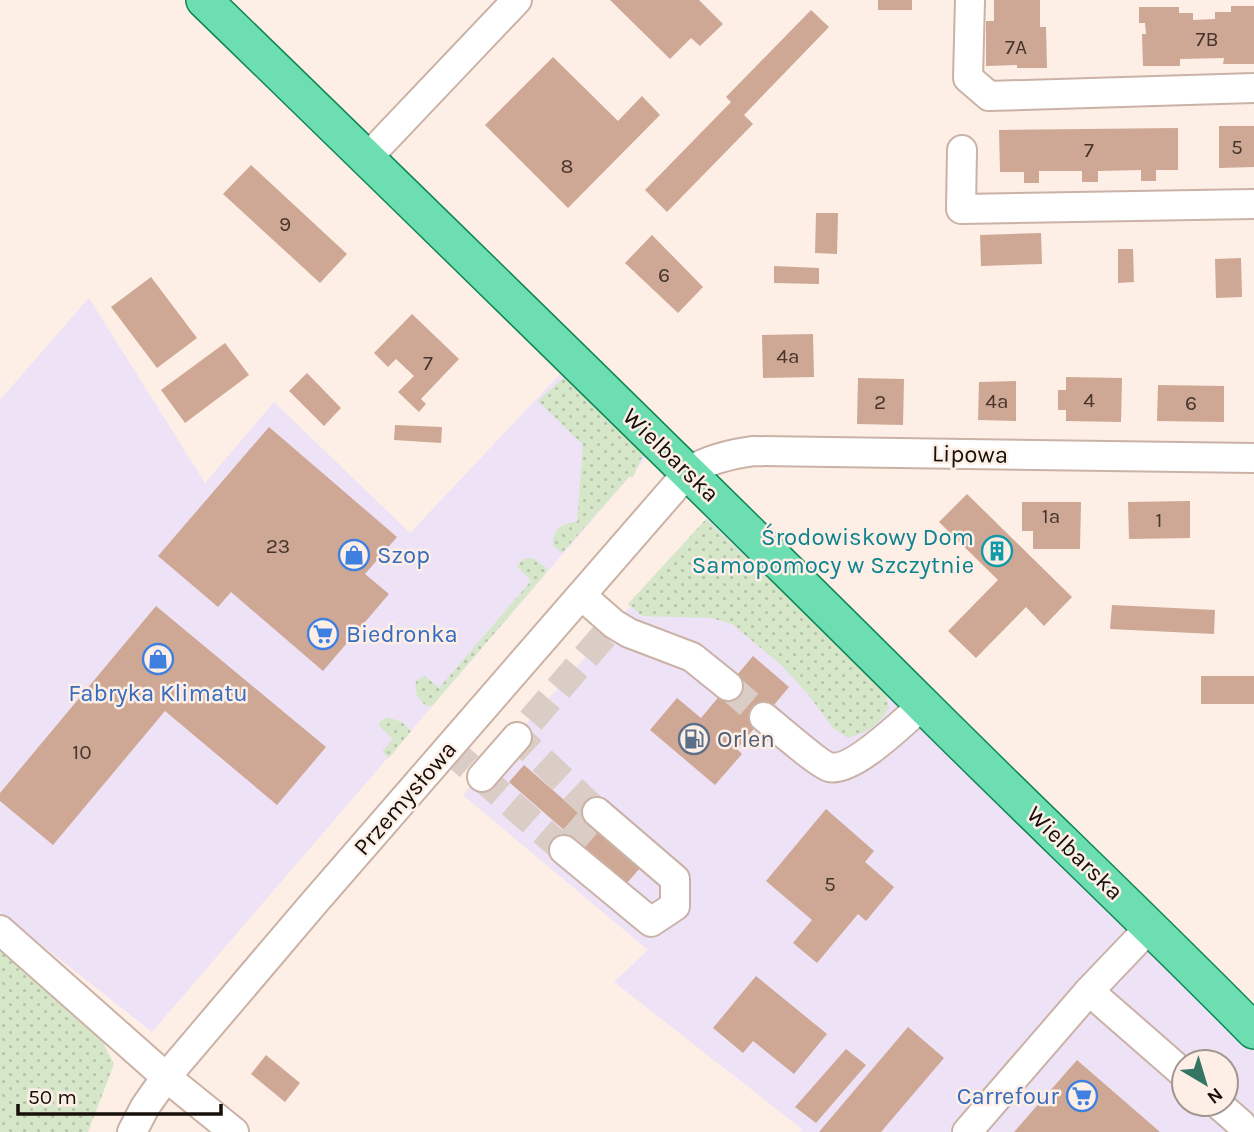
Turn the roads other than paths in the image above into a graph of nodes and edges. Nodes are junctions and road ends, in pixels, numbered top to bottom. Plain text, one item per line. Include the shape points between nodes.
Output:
1 (204, 0) edge
2 (517, 0) edge
3 (970, 0) edge
4 (1254, 88) edge
5 (962, 150) dead end
6 (366, 158) junction
7 (1254, 204) edge
8 (1254, 457) edge
9 (689, 471) junction
10 (582, 596) junction
11 (728, 686) tunnel mouth
12 (923, 705) junction
13 (764, 717) tunnel mouth
14 (517, 737) dead end
15 (482, 777) dead end
16 (597, 813) dead end
17 (565, 850) dead end
18 (1151, 926) junction
19 (0, 930) edge
20 (1089, 991) junction
21 (1254, 1031) edge
22 (1170, 1062) edge
23 (166, 1077) junction
24 (1234, 1118) edge
25 (132, 1132) edge
26 (234, 1132) edge
27 (967, 1132) edge
28 (1246, 1132) edge

1 - 6 main road, Wielbarska
2 - 6 street
3 - 4 street via 968,78 989,96
5 - 7 street via 961,209
6 - 9 main road, Wielbarska
8 - 9 street, Lipowa via 754,451 729,454
9 - 10 street, Przemysłowa
9 - 12 main road, Wielbarska
10 - 11 street via 614,624 692,657
10 - 23 street, Przemysłowa
12 - 13 street via 842,767 828,767
12 - 18 main road, Wielbarska
14 - 15 street
16 - 17 street via 675,879 675,906 651,922
18 - 20 street
18 - 21 main road, Wielbarska
19 - 23 street
20 - 22 street
20 - 27 street
23 - 25 street, Przemysłowa
23 - 26 street
24 - 28 street

